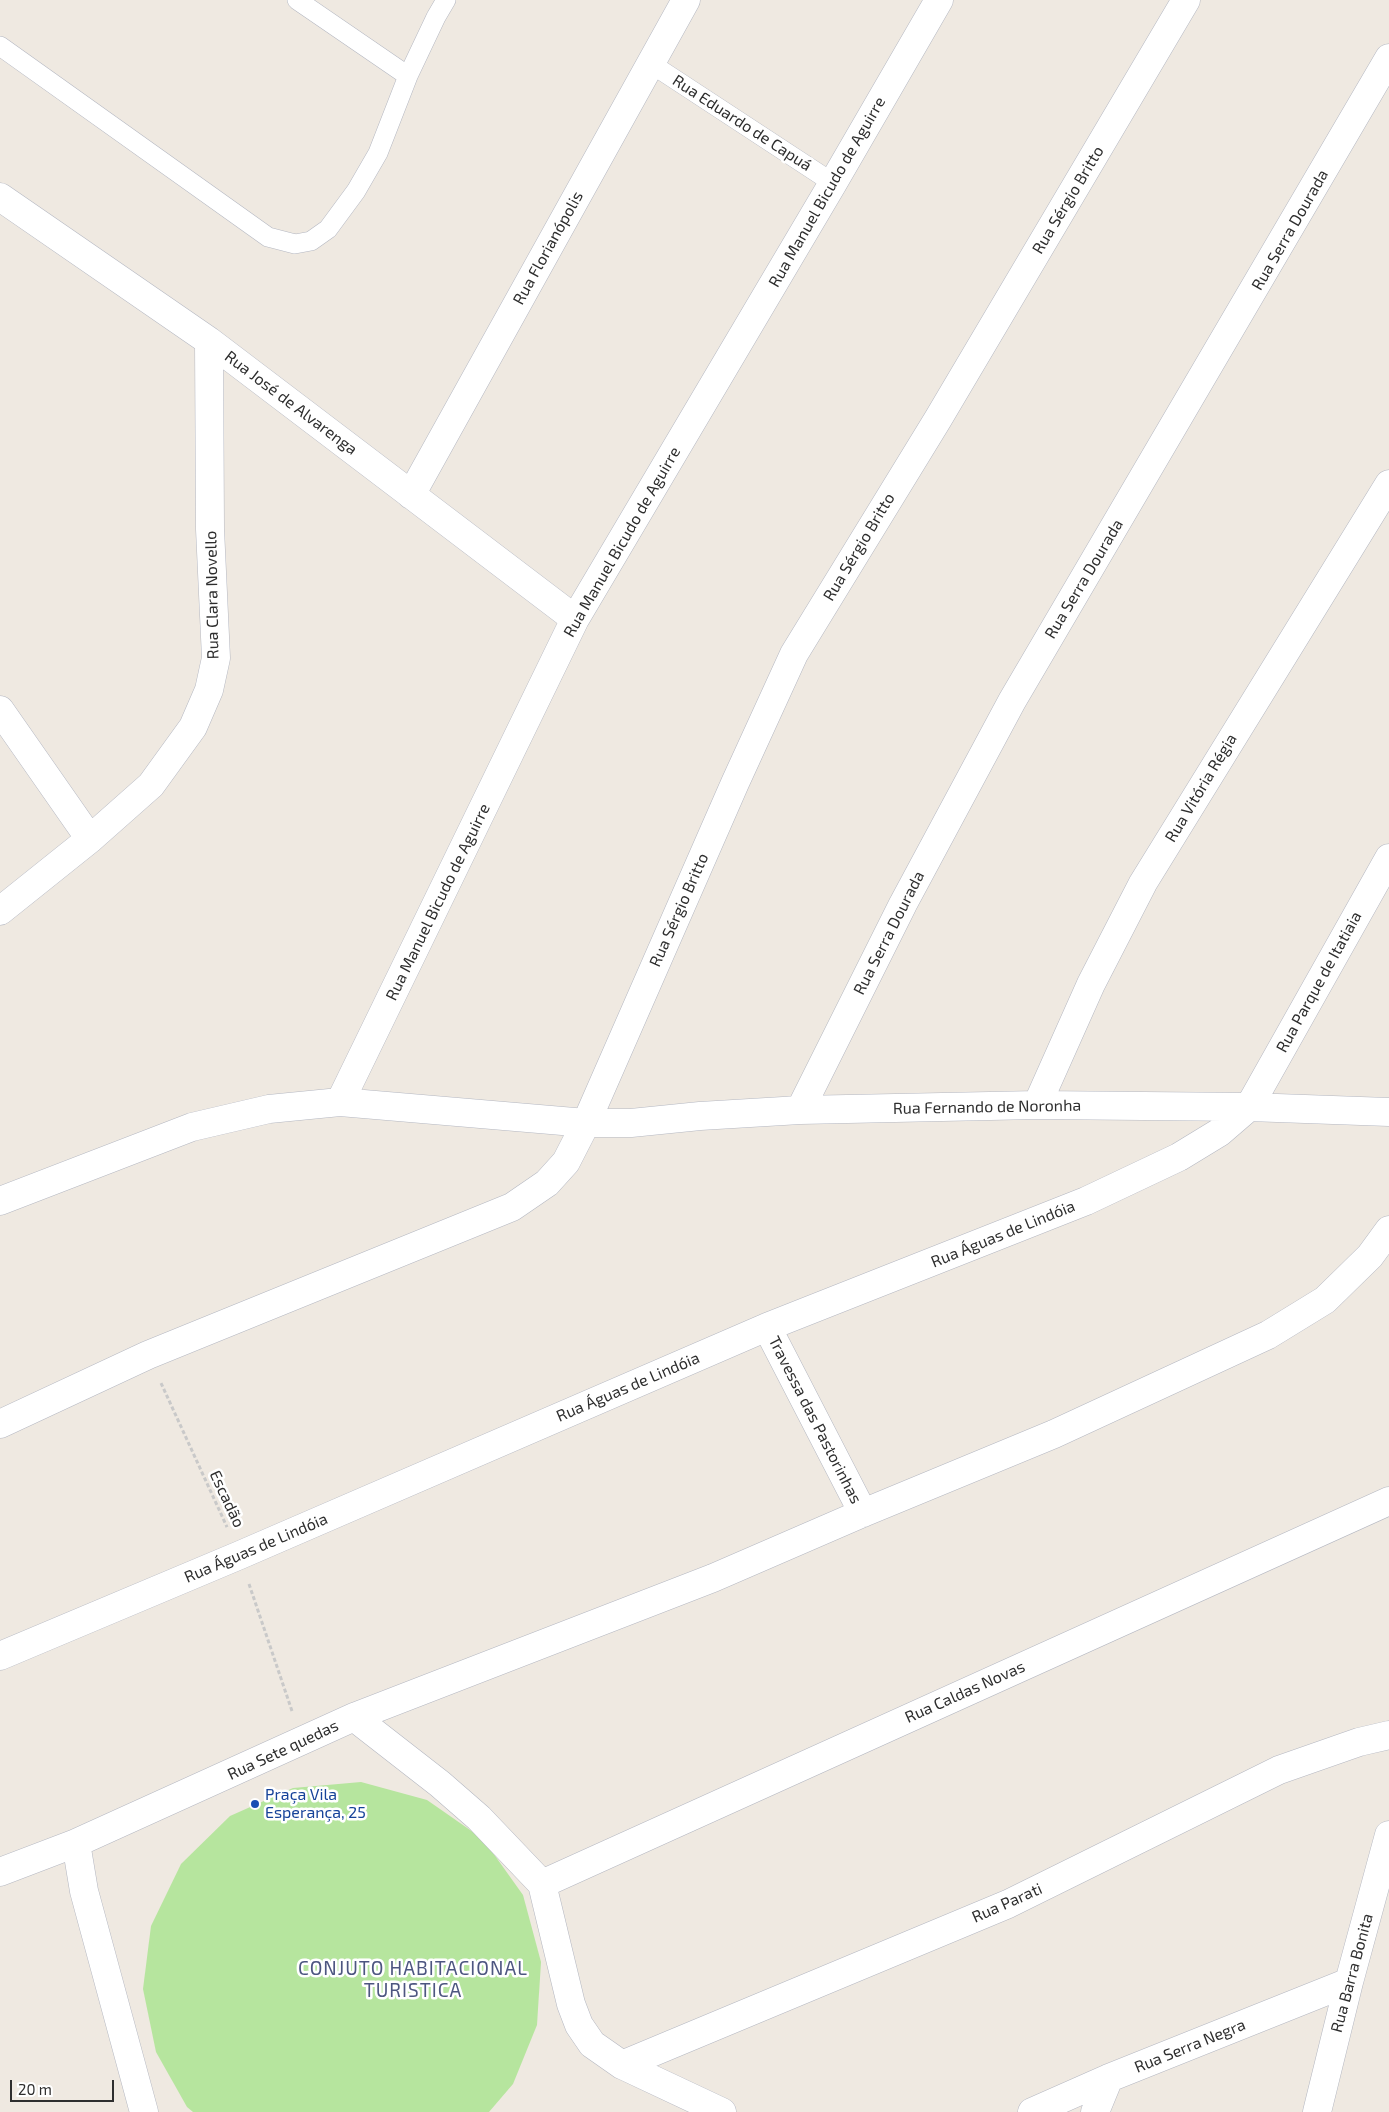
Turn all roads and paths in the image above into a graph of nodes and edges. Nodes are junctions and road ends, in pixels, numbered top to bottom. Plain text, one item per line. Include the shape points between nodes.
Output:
1 (297, 0) edge
2 (446, 0) edge
3 (686, 0) edge
4 (939, 0) edge
5 (1186, 0) edge
6 (0, 46) edge
7 (1389, 58) edge
8 (650, 63) junction
9 (408, 76) junction
10 (833, 183) junction
11 (0, 196) edge
12 (209, 341) junction
13 (1389, 484) edge
14 (411, 495) junction
15 (575, 619) junction
16 (0, 710) edge
17 (90, 839) junction
18 (1389, 858) edge
19 (0, 911) edge
20 (340, 1102) junction
21 (1037, 1105) junction
22 (1249, 1107) junction
23 (800, 1110) junction
24 (1389, 1112) edge
25 (586, 1123) junction
26 (0, 1201) edge
27 (1389, 1230) edge
28 (767, 1327) junction
29 (148, 1355) junction
30 (0, 1424) edge
31 (1389, 1501) edge
32 (863, 1513) junction
33 (240, 1555) junction
34 (0, 1656) edge
35 (354, 1717) junction
36 (1389, 1735) edge
37 (302, 1742) junction
38 (1389, 1836) edge
39 (76, 1843) junction
40 (0, 1872) edge
41 (542, 1884) junction
42 (1349, 1982) junction
43 (622, 2064) junction
44 (1109, 2078) junction
45 (144, 2112) edge
46 (722, 2112) edge
47 (1032, 2112) edge
48 (1095, 2112) edge
49 (1317, 2112) edge

1 - 9 lane
2 - 9 lane
3 - 8 street, Rua Florianópolis
4 - 10 street, Rua Manuel Bicudo de Aguirre
5 - 25 street, Rua Sérgio Britto via 938,419 794,654
6 - 9 lane via 268,237 295,244 311,241 328,229 356,191 378,153
7 - 23 street, Rua Serra Dourada via 1012,701 902,904
8 - 10 lane, Rua Eduardo de Capuá
8 - 14 street, Rua Florianópolis
10 - 15 street, Rua Manuel Bicudo de Aguirre
11 - 12 street, Rua José de Alvarenga
12 - 14 street, Rua José de Alvarenga
12 - 17 street, Rua Clara Novello via 210,528 216,658 209,690 193,727 151,785
13 - 21 street, Rua Vitória Régia via 1143,883 1091,984
14 - 15 street, Rua José de Alvarenga
15 - 20 street, Rua Manuel Bicudo de Aguirre
16 - 17 street
17 - 19 street, Rua Clara Novello
18 - 22 street, Rua Parque de Itatiaia
20 - 25 street
20 - 26 street via 269,1109 192,1127
21 - 22 street, Rua Fernando de Noronha
21 - 23 street, Rua Fernando de Noronha
22 - 24 street, Rua Fernando de Noronha
22 - 28 street, Rua Águas de Lindóia via 1220,1132 1179,1157 1086,1201
23 - 25 street, Rua Fernando de Noronha via 631,1123
25 - 29 street via 566,1162 547,1183 512,1207
27 - 32 street via 1370,1256 1325,1300 1268,1335 1054,1434
28 - 32 street, Travessa das Pastorinhas
28 - 33 street, Rua Águas de Lindóia
29 - 30 street
29 - 33 path, Escadão
31 - 41 street, Rua Caldas Novas
32 - 35 street via 713,1578
33 - 34 street, Rua Águas de Lindóia
33 - 37 path, Escadão
35 - 37 street, Rua Sete quedas
35 - 41 street, Rua Sete quedas via 479,1818
36 - 43 street, Rua Parati via 1279,1770 1008,1904
37 - 39 street, Rua Sete quedas
38 - 42 street, Rua Barra Bonita
39 - 40 street
39 - 45 street via 86,1899
41 - 43 street via 579,2025 592,2044
42 - 44 street, Rua Serra Negra
42 - 49 street, Rua Barra Bonita
43 - 46 street
44 - 47 street, Rua Serra Negra
44 - 48 street

